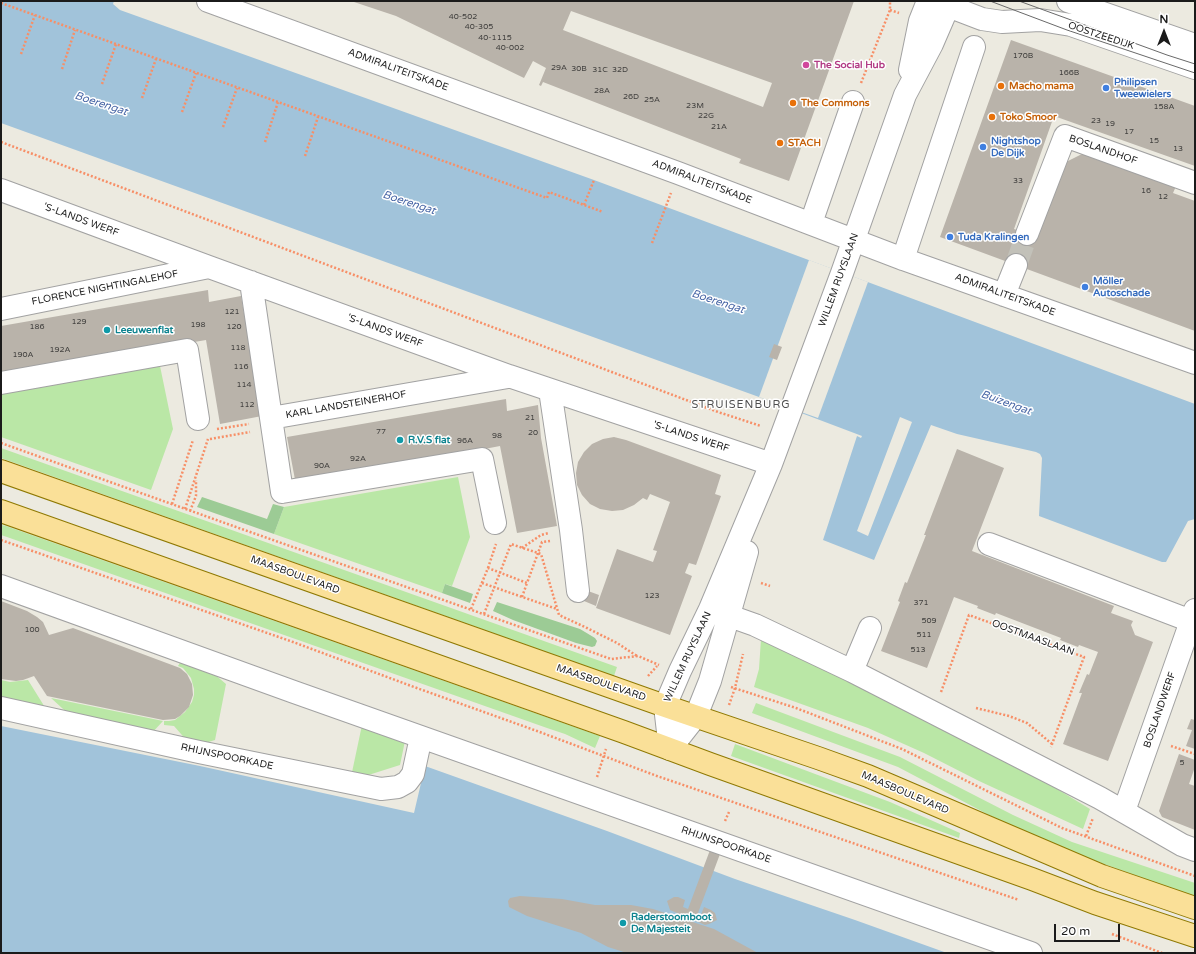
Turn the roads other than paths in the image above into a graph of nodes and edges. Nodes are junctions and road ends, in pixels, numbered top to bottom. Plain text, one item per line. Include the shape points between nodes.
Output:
1 (208, 1) edge
2 (1068, 1) edge
3 (940, 2) edge
4 (1195, 45) edge
5 (974, 48) dead end
6 (1195, 68) edge
7 (853, 102) road end
8 (1195, 183) edge
9 (1, 190) edge
10 (811, 223) junction
11 (1027, 234) tunnel mouth
12 (853, 240) junction
13 (903, 259) junction
14 (1016, 265) tunnel mouth
15 (209, 268) junction
16 (250, 282) junction
17 (1004, 295) junction
18 (1, 309) edge
19 (1195, 363) edge
20 (509, 376) junction
21 (1, 383) edge
22 (550, 390) junction
23 (271, 418) junction
24 (203, 429) road end
25 (771, 464) junction
26 (1, 471) edge
27 (1, 511) edge
28 (496, 532) road end
29 (989, 544) dead end
30 (1, 586) edge
31 (578, 591) dead end
32 (719, 613) junction
33 (1193, 615) edge
34 (870, 628) dead end
35 (852, 671) junction
36 (665, 706) junction
37 (1, 708) edge
38 (696, 716) junction
39 (421, 737) junction
40 (670, 749) junction
41 (1124, 811) junction
42 (1195, 850) edge
43 (1195, 908) edge
44 (1195, 936) edge
45 (1030, 953) edge

1 - 10 street, ADMIRALITEITSKADE
2 - 4 street
3 - 6 street, OOSTZEEDIJK via 982,19 1002,22 1040,20 1072,25
3 - 12 street, WILLEM RUYSLAAN via 932,44 905,95
5 - 13 street
7 - 10 street
8 - 11 street, BOSLANDHOF via 1065,136
9 - 15 street, 'S-LANDS WERF
10 - 12 street, ADMIRALITEITSKADE
12 - 13 street, ADMIRALITEITSKADE
12 - 25 street, WILLEM RUYSLAAN
13 - 17 street, ADMIRALITEITSKADE
14 - 17 street
15 - 16 street, 'S-LANDS WERF
15 - 18 street, FLORENCE NIGHTINGALEHOF
16 - 20 street, 'S-LANDS WERF
16 - 23 street, KARL LANDSTEINERHOF
17 - 19 street, ADMIRALITEITSKADE
20 - 22 street, 'S-LANDS WERF
20 - 23 street, KARL LANDSTEINERHOF
21 - 24 street via 187,350
22 - 25 street, 'S-LANDS WERF
22 - 31 street
23 - 28 street via 282,492 482,459
25 - 32 street, WILLEM RUYSLAAN
26 - 36 main road, MAASBOULEVARD
27 - 40 main road
29 - 33 street
30 - 39 street, RHIJNSPOORKADE
32 - 35 street via 755,625
32 - 36 street, WILLEM RUYSLAAN via 680,671
32 - 38 street, WILLEM RUYSLAAN via 710,681
33 - 41 street, BOSLANDWERF
34 - 35 street
35 - 41 street
36 - 38 main road, MAASBOULEVARD
36 - 40 street, WILLEM RUYSLAAN
37 - 39 street, RHIJNSPOORKADE via 381,789 398,787 407,782 413,774
38 - 40 street, WILLEM RUYSLAAN
38 - 43 main road, MAASBOULEVARD via 868,776 1102,876
39 - 45 street, RHIJNSPOORKADE
40 - 44 main road via 1032,878 1095,903
41 - 42 street

